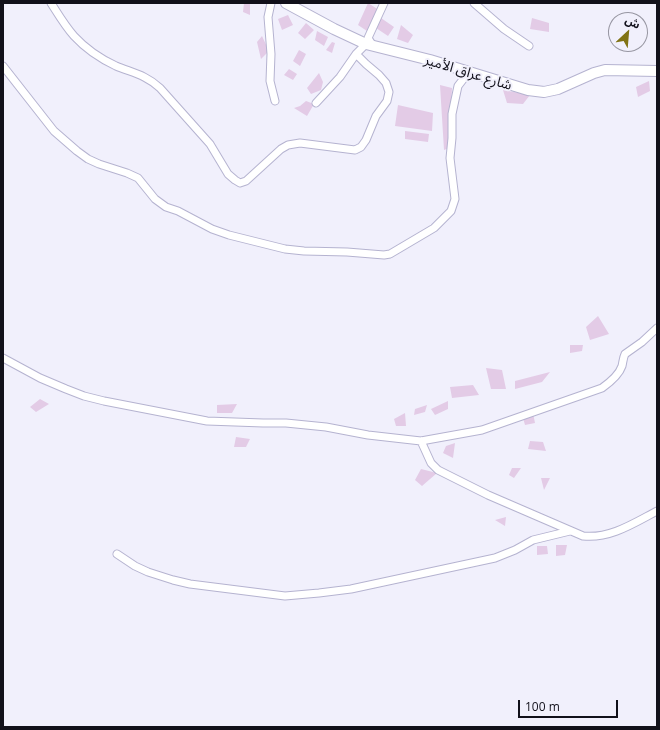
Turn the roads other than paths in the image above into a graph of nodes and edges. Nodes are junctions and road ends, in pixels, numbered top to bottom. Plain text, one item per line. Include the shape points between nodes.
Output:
1 (51, 3) edge
2 (271, 3) edge
3 (286, 3) edge
4 (384, 3) edge
5 (474, 3) edge
6 (370, 45) junction
7 (529, 46) dead end
8 (356, 54) junction
9 (3, 66) edge
10 (657, 70) edge
11 (468, 73) junction
12 (275, 101) dead end
13 (316, 103) dead end
14 (657, 328) edge
15 (3, 358) edge
16 (422, 441) junction
17 (657, 511) edge
18 (570, 531) junction
19 (117, 554) dead end

1 - 8 street via 73,36 89,50 151,80 160,88 210,144 228,174 240,182 246,181 288,144 300,143 355,150 361,147 376,116 387,101 389,92 386,83
2 - 12 street via 268,17 270,81
3 - 6 main road, شارع عراق الأمير
4 - 6 street via 368,38
5 - 7 street via 504,29
6 - 8 street
6 - 11 main road, شارع عراق الأمير via 430,60
8 - 13 street via 340,77
9 - 11 street via 43,118 66,142 88,159 138,178 155,199 166,206 221,233 285,249 384,255 395,252 434,228 444,220 454,205 450,158 452,114 458,86
10 - 11 main road, شارع عراق الأمير via 605,70 544,92 517,88
14 - 16 street via 625,354 618,373 602,388 482,430
15 - 16 street via 40,378 84,396 104,401 207,421 286,423
16 - 18 street via 431,463 438,470
17 - 18 street via 621,530 604,535 583,536
18 - 19 street via 533,540 495,558 351,589 285,596 173,580 135,566

